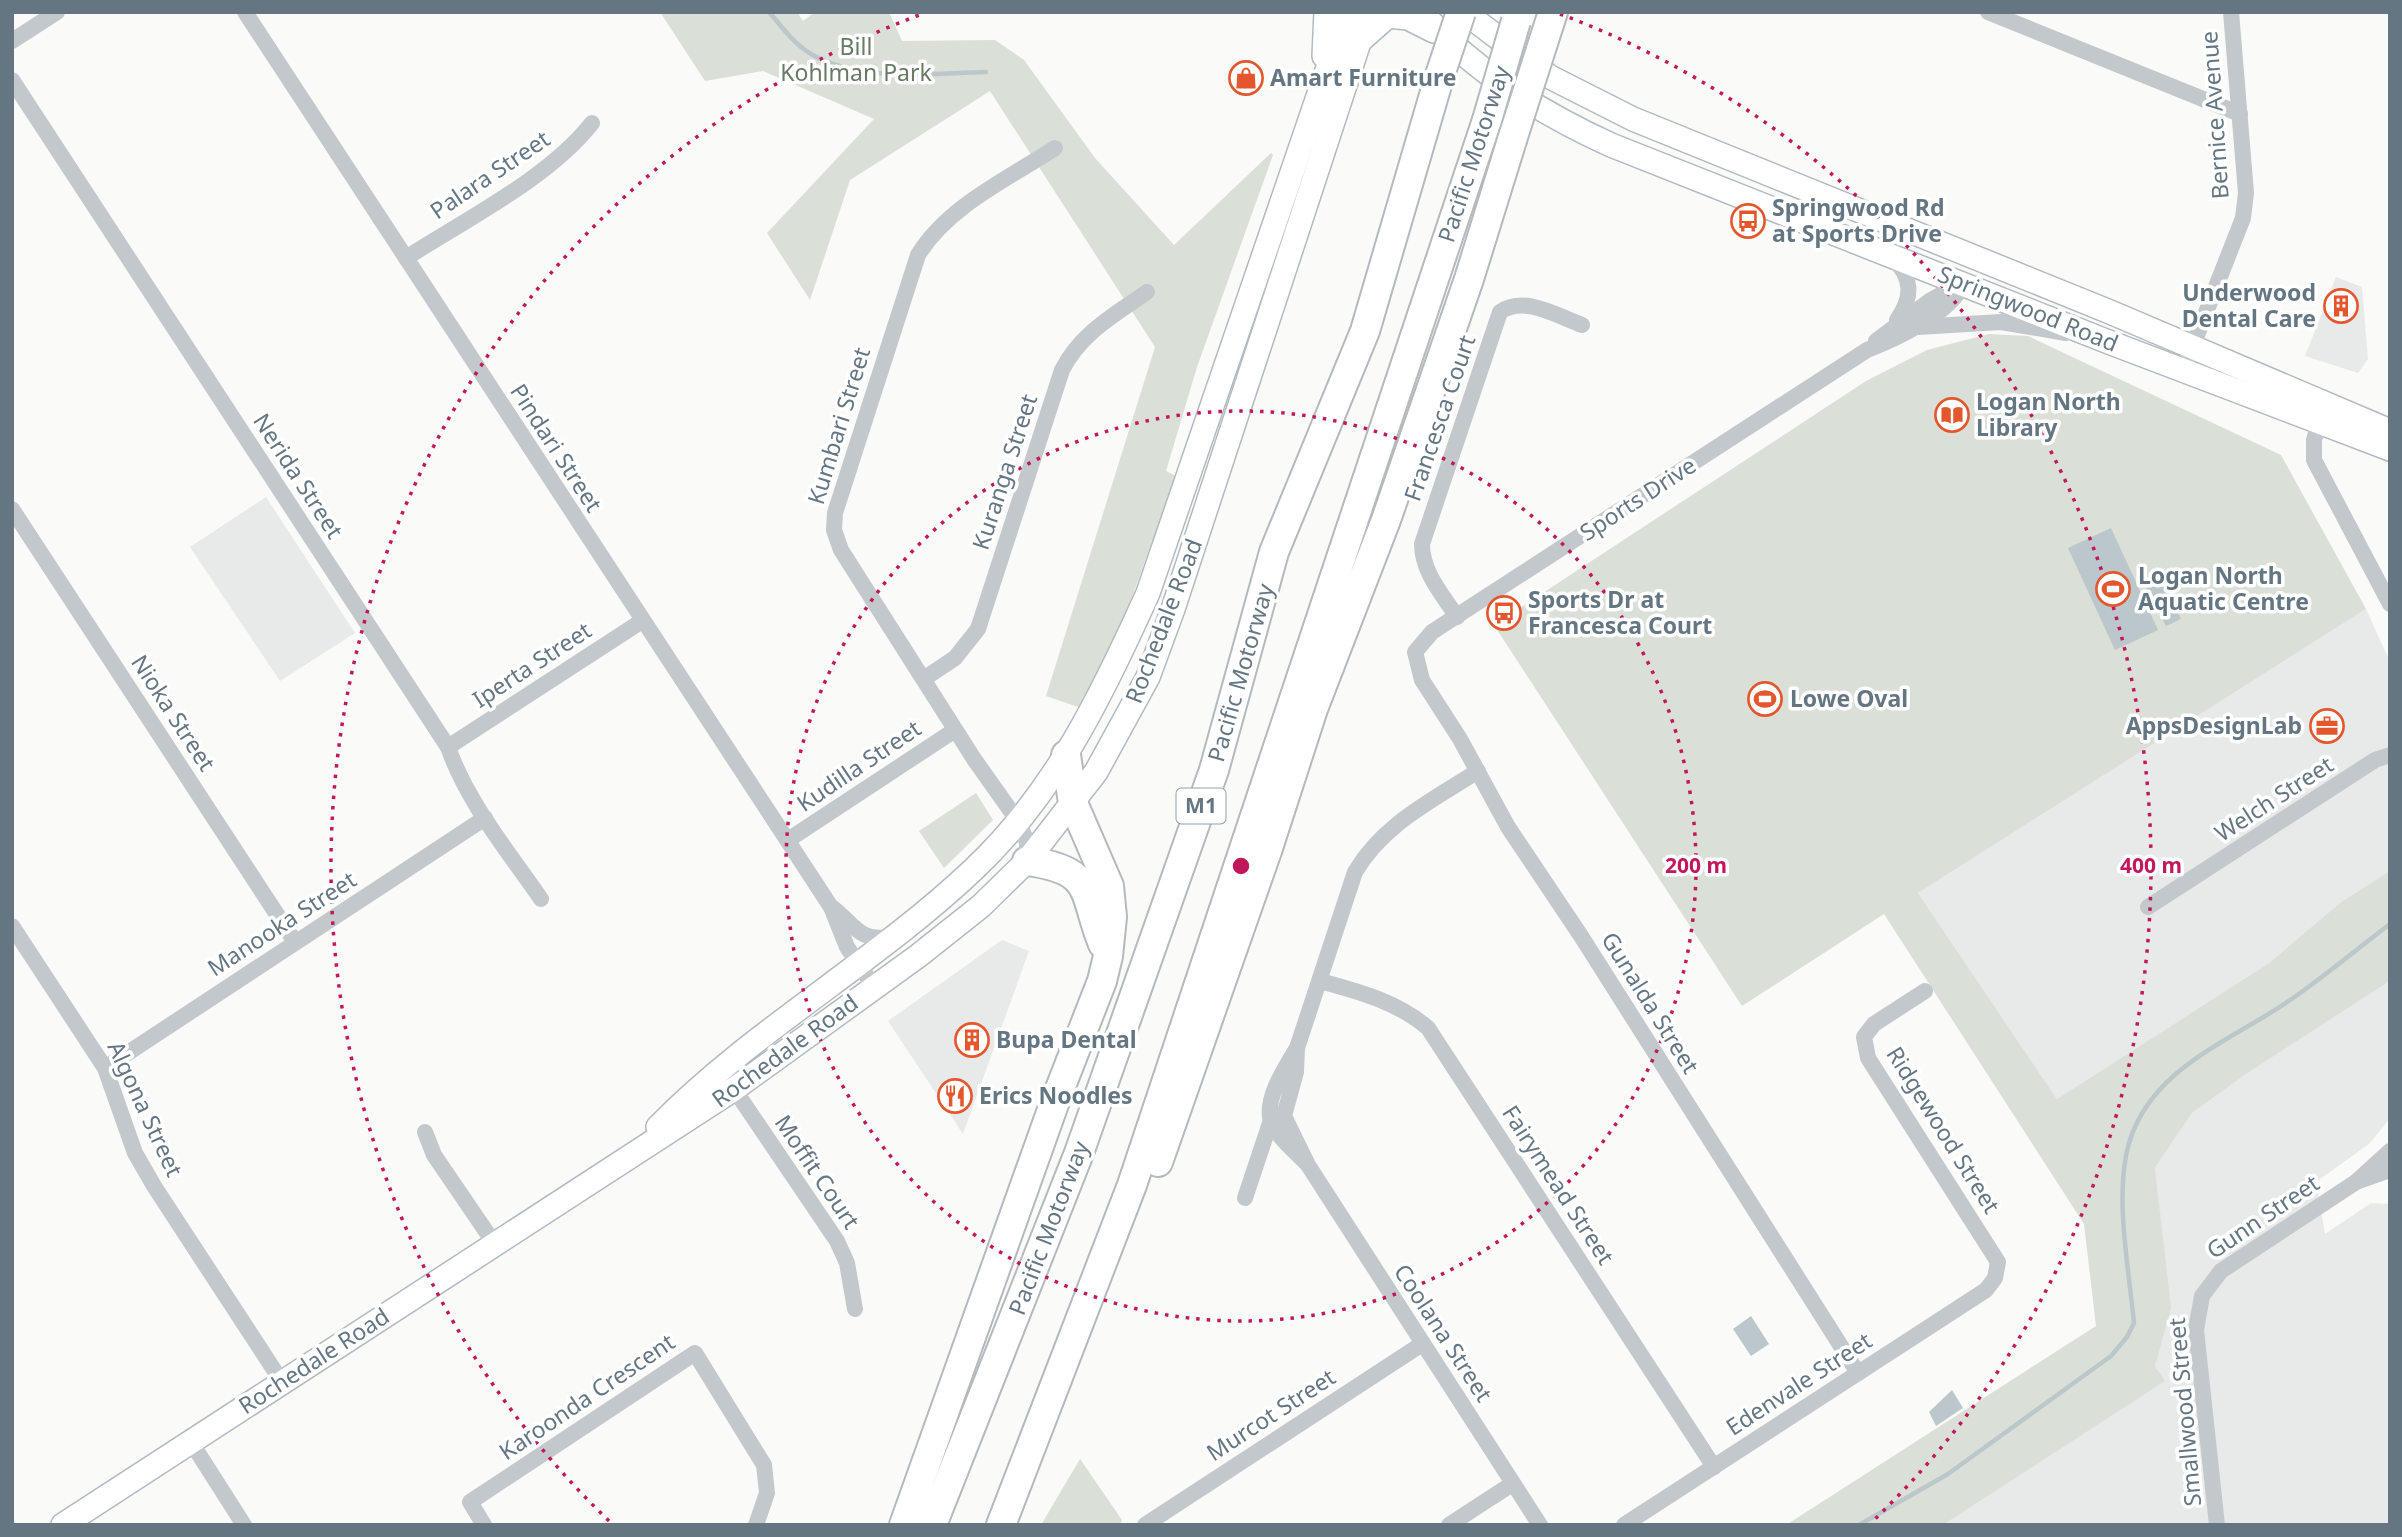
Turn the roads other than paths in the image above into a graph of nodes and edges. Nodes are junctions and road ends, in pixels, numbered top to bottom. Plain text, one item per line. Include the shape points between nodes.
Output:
1 (57, 12) edge
2 (245, 12) edge
3 (1326, 12) edge
4 (1347, 12) edge
5 (1369, 12) edge
6 (1421, 12) edge
7 (1463, 12) edge
8 (1553, 12) edge
9 (1988, 12) edge
10 (2231, 12) edge
11 (1517, 17) edge
12 (1360, 40) junction
13 (12, 41) edge
14 (1456, 48) junction
15 (12, 80) edge
16 (1324, 80) junction
17 (2240, 114) junction
18 (592, 122) dead end
19 (1055, 148) dead end
20 (1880, 251) junction
21 (406, 258) junction
22 (1974, 258) junction
23 (1964, 282) junction
24 (1147, 292) dead end
25 (2110, 312) junction
26 (1582, 325) dead end
27 (1914, 328) junction
28 (1889, 330) junction
29 (2106, 341) junction
30 (2192, 347) junction
31 (1867, 350) junction
32 (2136, 352) junction
33 (2183, 371) junction
34 (2323, 411) junction
35 (2356, 414) junction
36 (2390, 416) edge
37 (2386, 445) edge
38 (12, 509) edge
39 (2390, 604) edge
40 (1457, 617) junction
41 (642, 621) junction
42 (1415, 652) joint
43 (925, 678) junction
44 (955, 730) junction
45 (448, 747) junction
46 (1066, 755) junction
47 (2390, 755) edge
48 (1478, 771) junction
49 (1073, 803) junction
50 (485, 818) junction
51 (1018, 821) junction
52 (788, 840) junction
53 (1027, 861) junction
54 (541, 899) dead end
55 (831, 907) junction
56 (2148, 907) dead end
57 (12, 926) edge
58 (891, 937) junction
59 (295, 942) junction
60 (1108, 956) junction
61 (857, 965) junction
62 (1320, 981) junction
63 (874, 987) junction
64 (1925, 990) dead end
65 (105, 1068) junction
66 (720, 1069) junction
67 (734, 1089) junction
68 (1277, 1119) junction
69 (425, 1132) dead end
70 (1289, 1144) junction
71 (2390, 1150) edge
72 (635, 1151) junction
73 (1258, 1157) junction
74 (1308, 1165) junction
75 (2390, 1170) edge
76 (2357, 1182) junction
77 (1245, 1198) dead end
78 (494, 1243) junction
79 (1995, 1278) joint
80 (2202, 1296) joint
81 (855, 1310) dead end
82 (1422, 1344) junction
83 (1858, 1373) junction
84 (282, 1382) junction
85 (191, 1442) junction
86 (1714, 1466) junction
87 (1513, 1483) junction
88 (64, 1525) edge
89 (244, 1525) edge
90 (484, 1525) edge
91 (756, 1525) edge
92 (904, 1525) edge
93 (932, 1525) edge
94 (1001, 1525) edge
95 (1008, 1525) edge
96 (1145, 1525) edge
97 (1449, 1525) edge
98 (1540, 1525) edge
99 (1624, 1525) edge
100 (2217, 1525) edge

1 - 13 street
2 - 21 street, Pindari Street
3 - 16 main road
4 - 16 main road, Rochedale Road
5 - 12 main road, Rochedale Road
6 - 14 main road, Springwood Road
7 - 22 main road, Springwood Road via 1550,77 1591,99
7 - 93 highway, Pacific Motorway / M1, bridge via 1439,78 1365,331 1274,552 1214,770 1079,1153
8 - 95 highway, bridge via 1469,279 1386,520 1312,709 1179,1108 1047,1448
9 - 17 street
10 - 17 street, Bernice Avenue
11 - 94 highway, Pacific Motorway / M1, bridge via 1487,120 1136,1172
12 - 14 main road via 1381,20 1399,16 1427,26
12 - 49 main road, Rochedale Road via 1165,632 1111,749
14 - 20 main road, Springwood Road via 1523,99 1590,135
15 - 45 street, Nerida Street
16 - 46 main road, Rochedale Road via 1148,593 1108,683
17 - 30 street, Bernice Avenue via 2246,193 2243,218
18 - 21 street, Palara Street via 573,147 541,171
19 - 43 street, Kumbari Street via 947,218 929,236 918,255 835,513 834,530 841,550
20 - 23 main road, Springwood Road
20 - 28 street via 1900,265 1910,288 1909,303
21 - 41 street, Pindari Street
22 - 23 main road, Sports Drive
22 - 25 main road, Springwood Road
23 - 27 street, Sports Drive via 1955,299
23 - 28 street, Sports Drive
23 - 29 main road, Springwood Road
24 - 43 street, Kuranga Street via 1091,331 1070,353 978,629 955,658
25 - 30 main road, Springwood Road
25 - 32 main road via 2148,342
26 - 40 street, Francesca Court via 1524,304 1500,312 1422,544 1427,570
27 - 29 street, Sports Drive via 2001,322
27 - 31 street, Sports Drive
28 - 31 street, Sports Drive
29 - 32 main road, Springwood Road
30 - 33 street, Bernice Avenue
30 - 34 main road, Springwood Road
31 - 40 street, Sports Drive
32 - 33 main road, Springwood Road
33 - 34 main road, Springwood Road
34 - 35 main road, Springwood Road
34 - 37 main road, Springwood Road
34 - 39 street via 2313,448 2316,465
35 - 36 main road
35 - 37 main road, Springwood Road
38 - 59 street, Nioka Street
40 - 42 street, Sports Drive via 1425,638
41 - 45 street, Iperta Street
41 - 52 street, Pindari Street
42 - 48 street, Gunalda Street via 1422,680
43 - 44 street, Kumbari Street
44 - 51 street, Kumbari Street
44 - 52 street, Kudilla Street
45 - 50 street, Nerida Street via 454,767
46 - 49 highway
46 - 51 main road, Rochedale Road
47 - 56 street, Welch Street via 2375,760
48 - 62 street via 1388,830 1367,851 1355,873
48 - 83 street, Gunalda Street via 1508,827
49 - 53 main road, Rochedale Road
49 - 60 highway via 1109,886
50 - 54 street, Nerida Street
50 - 59 street, Manooka Street
51 - 53 street, Kumbari Street via 1027,842
51 - 58 main road, Rochedale Road via 974,869
52 - 55 street, Pindari Street
53 - 60 highway via 1059,867 1082,886
53 - 63 main road, Rochedale Road via 981,906
55 - 58 street, Pindari Street via 863,936
55 - 61 street, Pindari Street
57 - 65 street, Algona Street
58 - 61 main road, Rochedale Road
59 - 65 street, Manooka Street
60 - 92 highway
61 - 63 street, Pindari Street
61 - 66 main road, Rochedale Road
62 - 68 street via 1297,1048 1277,1087 1270,1111
62 - 86 street, Fairymead Street via 1386,1000 1429,1028
63 - 67 main road, Rochedale Road
64 - 79 street, Ridgewood Street via 1874,1024 1864,1037 1868,1058 1998,1262
65 - 84 street, Algona Street via 135,1153
66 - 67 street, Moffit Court
66 - 72 main road, Rochedale Road
67 - 72 main road, Rochedale Road
67 - 81 street, Moffit Court via 837,1241 847,1263
68 - 70 street, Coolana Street
68 - 73 street
68 - 74 street, Coolana Street
69 - 78 street via 434,1155
70 - 73 street via 1277,1144
70 - 74 street, Coolana Street
71 - 76 street, Gunn Street
72 - 78 main road, Rochedale Road
73 - 77 street
74 - 82 street, Coolana Street
75 - 76 street, Gunn Street
76 - 80 street, Gunn Street via 2221,1270
78 - 84 main road, Rochedale Road
79 - 83 street, Edenvale Street via 1986,1290
80 - 100 street, Smallwood Street via 2196,1330
82 - 87 street, Coolana Street
82 - 96 street, Murcot Street
83 - 86 street, Edenvale Street
84 - 85 main road, Rochedale Road
85 - 88 main road, Rochedale Road
85 - 89 street
86 - 99 street, Edenvale Street
87 - 97 street
87 - 98 street, Coolana Street
90 - 91 street, Karoonda Crescent via 470,1502 695,1353 764,1465 767,1493

